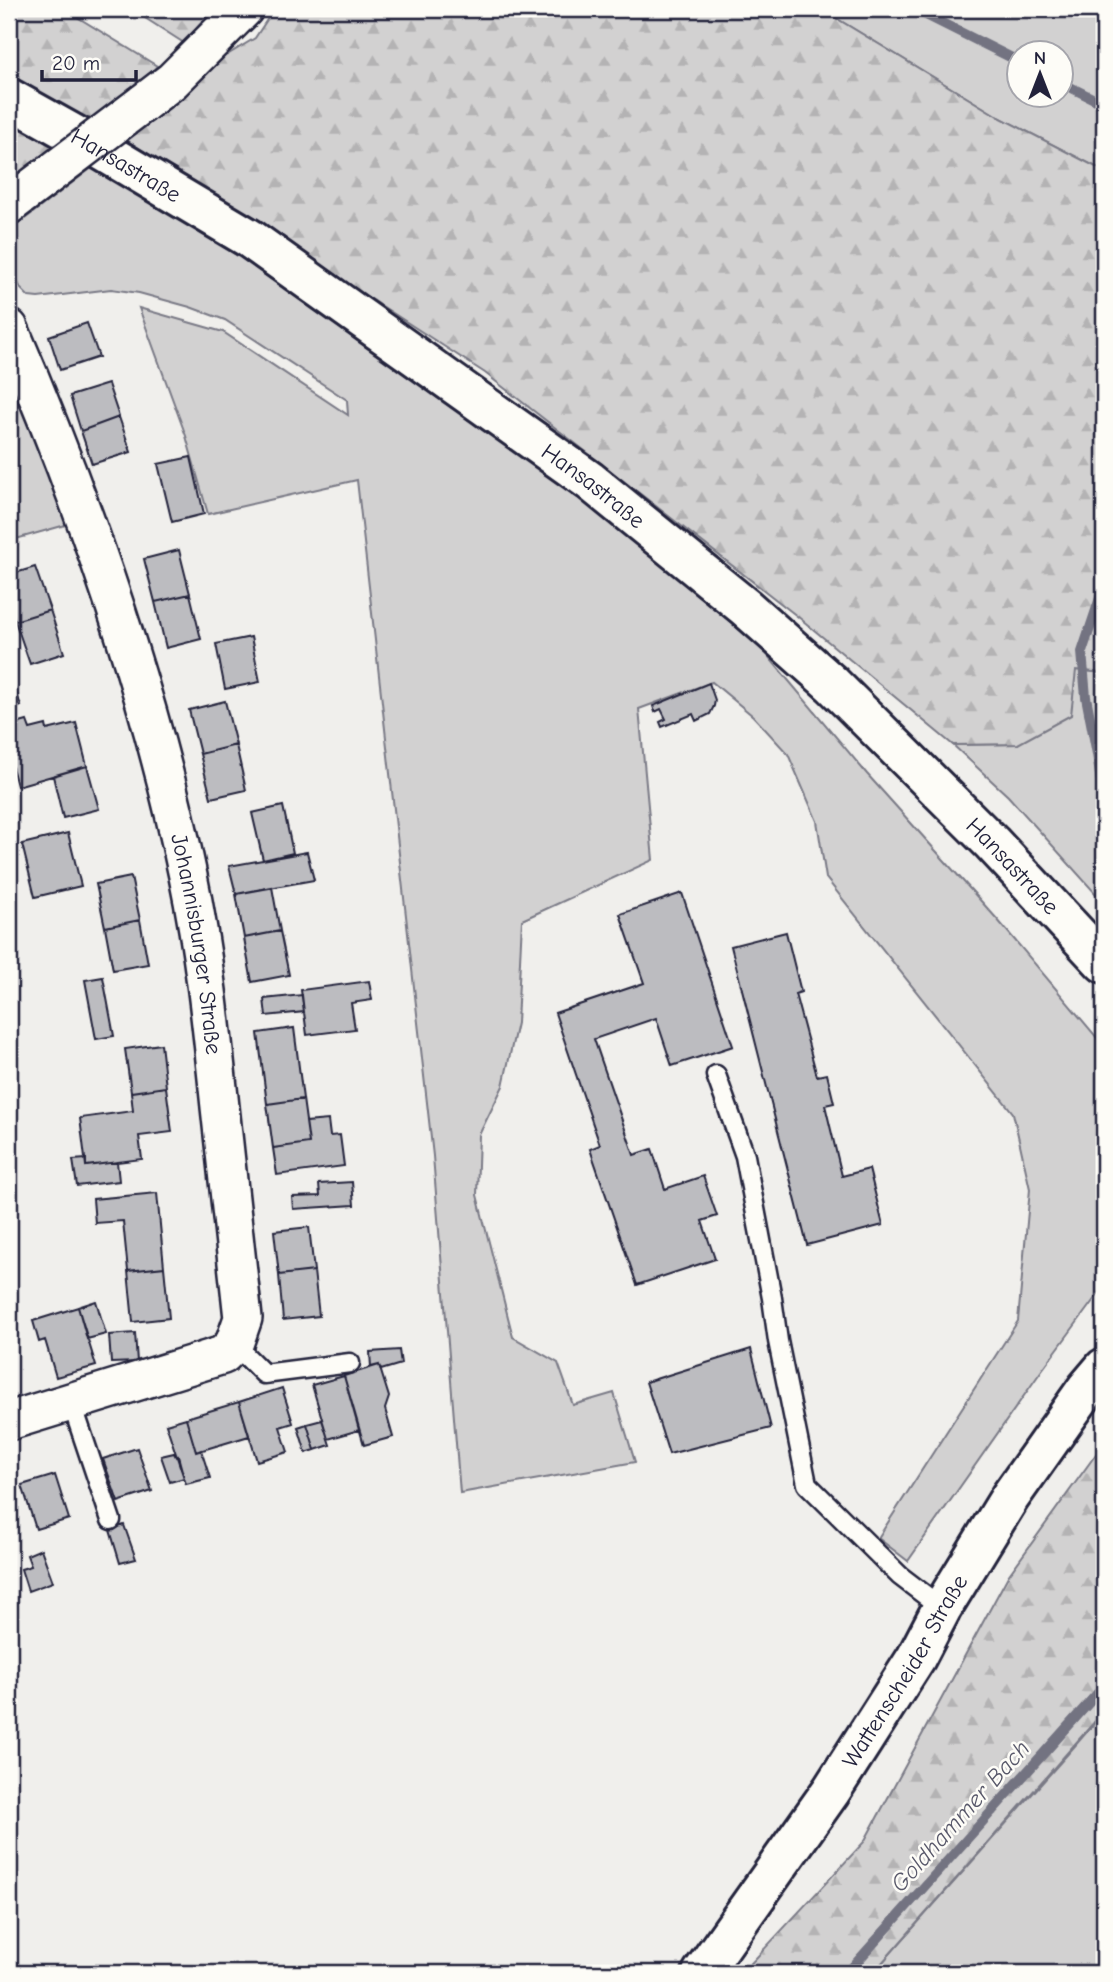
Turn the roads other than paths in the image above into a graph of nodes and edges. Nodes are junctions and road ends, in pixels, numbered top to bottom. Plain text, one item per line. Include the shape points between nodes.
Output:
1 (244, 9) edge
2 (9, 98) edge
3 (9, 205) edge
4 (9, 328) edge
5 (1104, 962) edge
6 (716, 1075) dead end
7 (234, 1344) junction
8 (350, 1363) dead end
9 (1104, 1367) edge
10 (71, 1401) junction
11 (9, 1421) edge
12 (111, 1520) dead end
13 (942, 1608) junction
14 (702, 1973) edge

1 - 3 street, bridge via 172,81
2 - 5 street, Hansastraße via 249,238 590,481 832,684
4 - 7 street, Johannisburger Straße via 50,425 108,586 165,777 188,878 209,997 243,1318
6 - 13 lane via 745,1156 807,1484 900,1576
7 - 8 lane via 264,1374
7 - 10 street via 223,1355
9 - 13 street, Wattenscheider Straße via 1010,1497
10 - 11 street
10 - 12 lane
13 - 14 street, Wattenscheider Straße via 916,1658 831,1791

